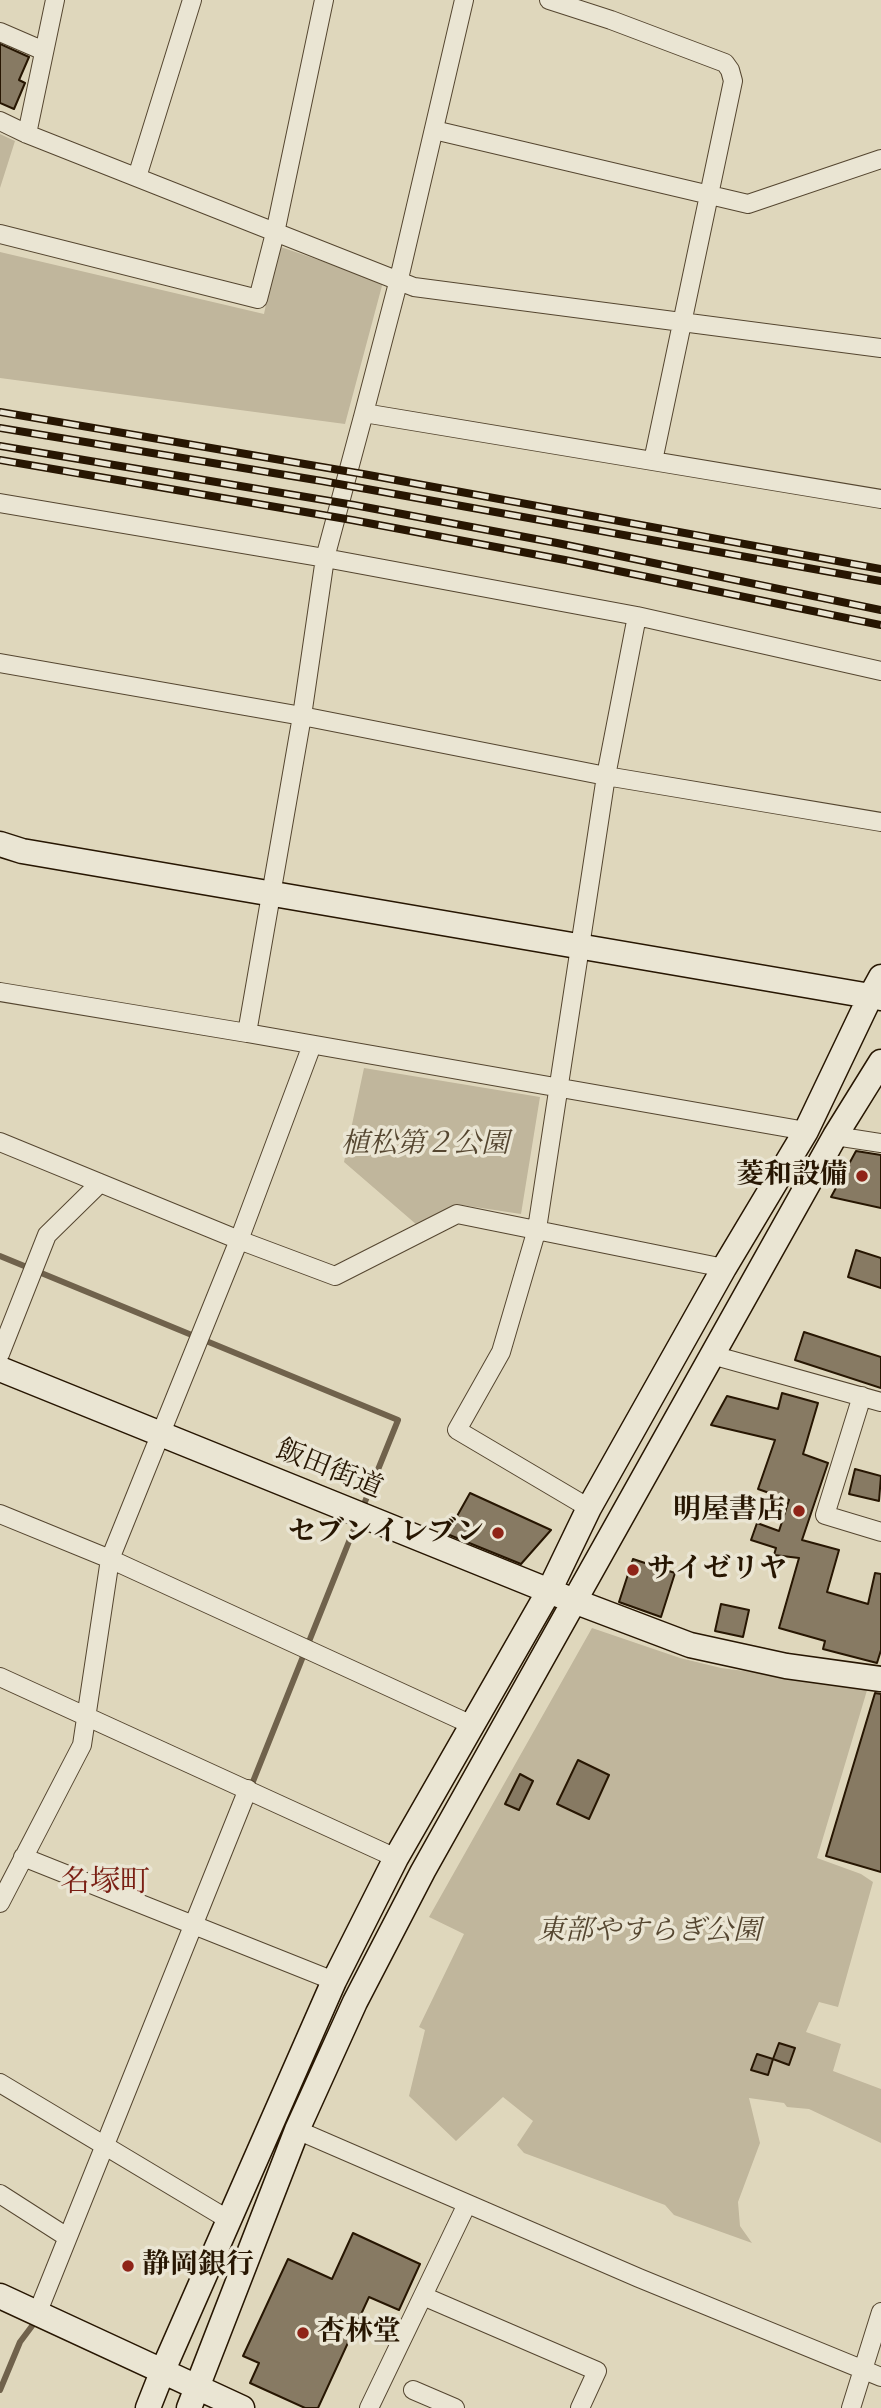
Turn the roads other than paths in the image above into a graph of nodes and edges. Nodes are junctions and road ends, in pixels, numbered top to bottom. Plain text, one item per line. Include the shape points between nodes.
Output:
1 (55, 0) edge
2 (192, 0) edge
3 (324, 0) edge
4 (464, 0) edge
5 (549, 0) edge
6 (0, 32) edge
7 (44, 51) junction
8 (0, 121) edge
9 (434, 130) junction
10 (27, 134) junction
11 (881, 159) edge
12 (137, 177) junction
13 (708, 195) junction
14 (275, 233) junction
15 (0, 234) edge
16 (398, 282) junction
17 (681, 321) junction
18 (881, 348) edge
19 (364, 413) junction
20 (653, 461) junction
21 (881, 499) edge
22 (0, 503) edge
23 (325, 558) junction
24 (637, 616) junction
25 (0, 663) edge
26 (881, 671) edge
27 (302, 716) junction
28 (606, 776) junction
29 (881, 822) edge
30 (0, 844) edge
31 (272, 895) junction
32 (579, 946) junction
33 (877, 991) edge
34 (0, 992) edge
35 (247, 1032) junction
36 (312, 1045) junction
37 (881, 1062) edge
38 (559, 1088) junction
39 (806, 1131) junction
40 (835, 1136) junction
41 (0, 1142) edge
42 (881, 1143) edge
43 (100, 1183) junction
44 (537, 1229) junction
45 (239, 1240) junction
46 (724, 1268) junction
47 (0, 1354) edge
48 (712, 1355) junction
49 (0, 1369) edge
50 (862, 1396) junction
51 (881, 1402) edge
52 (161, 1434) junction
53 (589, 1508) junction
54 (0, 1514) edge
55 (881, 1532) edge
56 (110, 1559) junction
57 (549, 1591) junction
58 (574, 1601) junction
59 (0, 1677) edge
60 (881, 1679) edge
61 (86, 1716) junction
62 (472, 1725) junction
63 (248, 1788) junction
64 (23, 1857) junction
65 (396, 1858) junction
66 (0, 1903) edge
67 (192, 1923) junction
68 (334, 1981) junction
69 (0, 2083) edge
70 (297, 2130) junction
71 (103, 2145) junction
72 (0, 2194) edge
73 (467, 2204) junction
74 (229, 2220) junction
75 (67, 2237) junction
76 (423, 2295) junction
77 (0, 2296) edge
78 (881, 2312) edge
79 (37, 2314) junction
80 (163, 2370) junction
81 (871, 2372) edge
82 (413, 2390) dead end
83 (194, 2398) edge
84 (148, 2408) edge
85 (242, 2408) edge
86 (369, 2408) edge
87 (455, 2408) edge
88 (580, 2408) edge
89 (851, 2408) edge

1 - 7 street
2 - 12 street
3 - 14 street
4 - 9 street
5 - 13 street via 725,63 733,81
6 - 7 street
7 - 10 street
8 - 10 street
9 - 13 street
9 - 16 street
10 - 12 street
11 - 13 street via 754,203
12 - 14 street
13 - 17 street
14 - 15 street via 258,299
14 - 16 street
16 - 17 street
16 - 19 street
17 - 18 street
17 - 20 street
19 - 20 street
19 - 23 street
20 - 21 street
22 - 23 street
23 - 24 street
23 - 27 street
24 - 26 street
24 - 28 street
25 - 27 street
27 - 28 street
27 - 31 street
28 - 29 street
28 - 32 street
30 - 31 street
31 - 32 street
31 - 35 street
32 - 33 street
32 - 38 street
33 - 39 street
34 - 35 street
35 - 36 street
36 - 38 street
36 - 45 street
37 - 40 street
38 - 39 street
38 - 44 street
39 - 46 street
40 - 42 street
40 - 48 street
41 - 43 street
43 - 45 street
43 - 47 street via 47,1235
44 - 45 street via 457,1214 335,1276
44 - 46 street
44 - 53 street via 501,1352 457,1430
45 - 52 street
46 - 53 street
48 - 50 street
48 - 58 street
49 - 52 street, 飯田街道
50 - 51 street
50 - 55 street via 825,1515
52 - 56 street
52 - 57 street, 飯田街道
53 - 57 street
54 - 56 street
56 - 61 street
56 - 62 street
57 - 58 street, 飯田街道
57 - 62 street
58 - 60 street, 飯田街道 via 690,1645 786,1666
58 - 70 street via 422,1871
59 - 61 street
61 - 63 street
61 - 64 street via 82,1745
62 - 65 street
63 - 65 street
63 - 67 street
64 - 66 street
64 - 67 street
65 - 68 street
67 - 68 street
67 - 71 street
68 - 74 street
69 - 71 street
70 - 73 street
70 - 83 street
71 - 74 street
71 - 75 street
72 - 75 street
73 - 76 street
73 - 81 street
74 - 80 street
75 - 79 street
76 - 86 street
76 - 88 street via 597,2371
77 - 79 street
78 - 81 street
79 - 80 street
80 - 83 street
80 - 84 street
81 - 89 street
82 - 87 street
83 - 85 street

